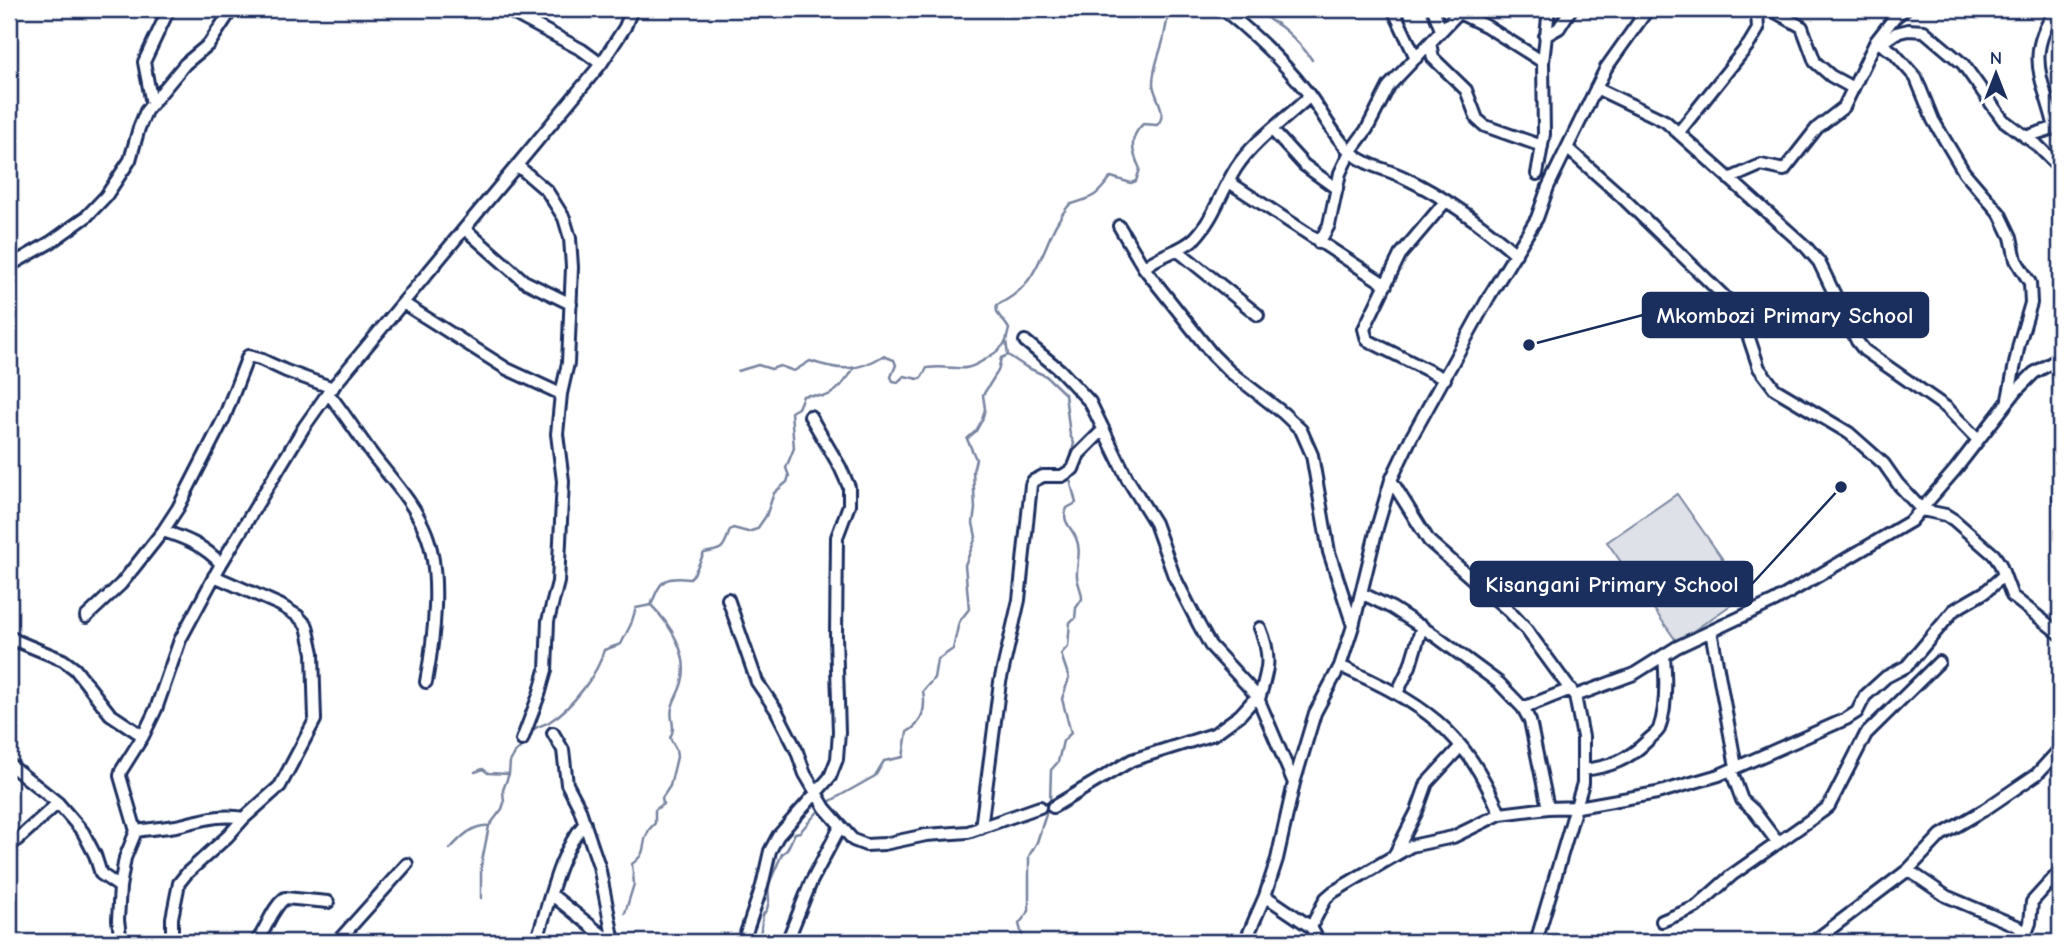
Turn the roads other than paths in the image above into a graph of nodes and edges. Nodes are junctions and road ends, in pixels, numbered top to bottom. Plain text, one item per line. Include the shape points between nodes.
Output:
1 (169, 9) edge
2 (232, 9) edge
3 (505, 9) edge
4 (632, 9) edge
5 (1223, 9) edge
6 (1393, 9) edge
7 (1433, 9) edge
8 (1549, 9) edge
9 (1571, 9) edge
10 (1648, 9) edge
11 (1770, 9) edge
12 (1905, 9) edge
13 (2057, 9) edge
14 (1752, 10) edge
15 (1460, 11) edge
16 (1441, 30) junction
17 (1545, 36) junction
18 (1430, 43) junction
19 (1878, 43) junction
20 (1416, 58) junction
21 (1543, 62) junction
22 (601, 64) junction
23 (1596, 88) junction
24 (1853, 88) junction
25 (1310, 96) junction
26 (152, 104) junction
27 (2057, 127) edge
28 (1273, 131) junction
29 (1679, 132) junction
30 (2025, 137) junction
31 (1542, 146) junction
32 (1567, 148) junction
33 (1350, 152) junction
34 (518, 166) junction
35 (2060, 168) edge
36 (1537, 174) dead end
37 (1729, 179) junction
38 (1229, 182) junction
39 (1337, 189) junction
40 (1445, 202) junction
41 (1119, 226) dead end
42 (465, 229) junction
43 (1319, 243) junction
44 (1177, 250) junction
45 (1516, 254) junction
46 (9, 266) edge
47 (1144, 268) junction
48 (1386, 285) junction
49 (403, 303) junction
50 (571, 304) junction
51 (1258, 315) dead end
52 (1025, 341) dead end
53 (2060, 358) edge
54 (1445, 379) junction
55 (330, 391) junction
56 (561, 394) junction
57 (2008, 400) junction
58 (810, 416) dead end
59 (1103, 430) junction
60 (1978, 439) junction
61 (1391, 480) junction
62 (1922, 510) junction
63 (163, 531) junction
64 (221, 564) junction
65 (2004, 575) junction
66 (214, 576) junction
67 (1361, 593) junction
68 (728, 599) dead end
69 (86, 617) dead end
70 (1353, 626) junction
71 (1422, 626) junction
72 (1260, 628) dead end
73 (1711, 631) junction
74 (2060, 634) edge
75 (9, 636) edge
76 (1664, 656) junction
77 (1939, 662) dead end
78 (1340, 666) junction
79 (426, 682) dead end
80 (1573, 692) junction
81 (1397, 693) junction
82 (1258, 698) junction
83 (1523, 708) junction
84 (553, 733) dead end
85 (143, 736) junction
86 (522, 740) dead end
87 (1461, 746) junction
88 (2060, 748) edge
89 (9, 764) edge
90 (1733, 769) junction
91 (1583, 770) junction
92 (1294, 783) junction
93 (816, 792) junction
94 (58, 803) junction
95 (1040, 807) dead end
96 (1053, 807) dead end
97 (1578, 807) junction
98 (1548, 808) junction
99 (1500, 814) junction
100 (244, 818) junction
101 (585, 823) junction
102 (840, 827) junction
103 (981, 828) junction
104 (136, 831) junction
105 (1778, 843) junction
106 (9, 846) edge
107 (1395, 854) junction
108 (407, 864) dead end
109 (1908, 870) junction
110 (2060, 871) edge
111 (120, 887) junction
112 (552, 895) junction
113 (1265, 896) junction
114 (328, 902) dead end
115 (1662, 921) dead end
116 (1311, 927) junction
117 (2024, 939) edge
118 (121, 942) edge
119 (172, 942) edge
120 (256, 942) edge
121 (337, 942) edge
122 (536, 942) edge
123 (613, 942) edge
124 (743, 942) edge
125 (787, 942) edge
126 (1245, 942) edge
127 (1319, 942) edge
128 (1536, 942) edge
129 (1813, 942) edge

1 - 26 street via 144,62
2 - 26 street via 209,44 185,64
3 - 22 street
4 - 22 street
5 - 25 street via 1261,40
6 - 20 street
7 - 16 street
8 - 17 street
9 - 17 street via 1559,28
10 - 23 street
11 - 14 street
11 - 24 street via 1802,27 1815,62
12 - 19 street
13 - 27 street via 2038,53 2039,78
14 - 29 street via 1758,29
15 - 16 street
15 - 21 street
16 - 18 street
17 - 21 street
18 - 20 street
18 - 31 street via 1433,58 1466,90 1476,119
19 - 24 street
19 - 30 street via 1896,33 1924,31 1963,64 1998,115
19 - 57 street via 1893,52 1916,78 1933,120 1964,172 2000,214 2016,260 2030,283 2031,303
20 - 33 street via 1389,86
21 - 31 street
22 - 34 street
23 - 29 street
23 - 32 street
24 - 37 street via 1841,112 1817,128 1784,170 1761,165
25 - 28 street
25 - 33 street
26 - 46 street via 140,124 130,160 86,218
27 - 30 street
28 - 38 street via 1245,156
28 - 39 street via 1304,165
29 - 37 street
30 - 35 street
31 - 36 street
32 - 45 street
32 - 62 street via 1734,306 1759,368 1775,389 1849,433 1884,464
33 - 39 street
33 - 40 street
34 - 42 street
34 - 50 street via 547,191 564,218 572,267
37 - 60 street via 1819,262 1864,350 1939,402
38 - 43 street
38 - 44 street via 1209,221
39 - 43 street via 1329,225
40 - 45 street
40 - 48 street via 1401,255
41 - 47 street
42 - 49 street
42 - 50 street via 524,281
43 - 48 street
44 - 47 street
44 - 51 street
45 - 54 street
47 - 70 street via 1212,354 1301,430 1312,455 1329,552
48 - 54 street via 1364,329 1367,340
49 - 55 street
49 - 56 street via 507,369
50 - 56 street via 568,363
52 - 59 street via 1077,386 1090,401
53 - 57 street via 2034,373
54 - 61 street
55 - 63 street via 320,381 248,356 224,418
55 - 64 street
55 - 79 street via 407,499 427,536 434,630
56 - 86 street via 558,582 548,621 545,670
57 - 60 street
58 - 93 street via 849,487 846,517 837,537 837,759 830,777
59 - 82 street via 1155,523 1174,576 1210,645
59 - 103 street via 1079,454 1073,469 1062,477 1043,477 1031,485 1019,600 1000,682
60 - 62 street
61 - 67 street
61 - 80 street via 1429,541 1510,612
62 - 65 street via 1954,520 1994,555
62 - 73 street via 1898,530
63 - 64 street via 191,540
63 - 69 street via 121,584
64 - 66 street
65 - 74 street via 2012,596
65 - 90 street via 1954,610 1907,666 1885,677 1853,715
66 - 85 street via 180,640
66 - 100 street via 298,616 307,626 313,653 315,720 280,786
67 - 70 street
67 - 71 street
68 - 93 street via 757,682 776,710
70 - 78 street
71 - 81 street
71 - 83 street via 1499,683
72 - 82 street via 1269,653
73 - 76 street
73 - 90 street
75 - 85 street via 75,669 114,718
76 - 80 street via 1634,674
76 - 91 street via 1665,690 1655,734 1634,755
77 - 105 street via 1866,734 1829,806
78 - 81 street
78 - 92 street via 1315,713
80 - 83 street
80 - 91 street via 1583,737
81 - 87 street via 1447,729
82 - 92 street
82 - 96 street via 1214,734 1132,760
83 - 98 street via 1530,721
84 - 101 street via 563,750 568,784
85 - 104 street via 120,776
87 - 99 street via 1479,769
87 - 107 street via 1427,783
88 - 109 street via 2037,774 1941,835
89 - 94 street
90 - 97 street via 1657,793
90 - 105 street via 1742,800
91 - 97 street
92 - 113 street
93 - 102 street
93 - 124 street via 770,851
94 - 106 street
94 - 111 street via 83,832 101,874
95 - 103 street
97 - 98 street
97 - 128 street
98 - 99 street
99 - 107 street via 1453,837
100 - 104 street via 213,816
100 - 119 street via 179,883
101 - 112 street via 572,838
101 - 123 street via 606,893
102 - 103 street via 866,845
102 - 125 street
104 - 111 street
105 - 115 street via 1732,874 1696,907
107 - 116 street via 1326,898
108 - 121 street
109 - 117 street via 1946,896 2017,926
109 - 129 street
110 - 117 street via 2032,902
111 - 118 street
112 - 122 street
112 - 123 street
113 - 116 street
113 - 126 street
114 - 120 street via 285,898
116 - 127 street

